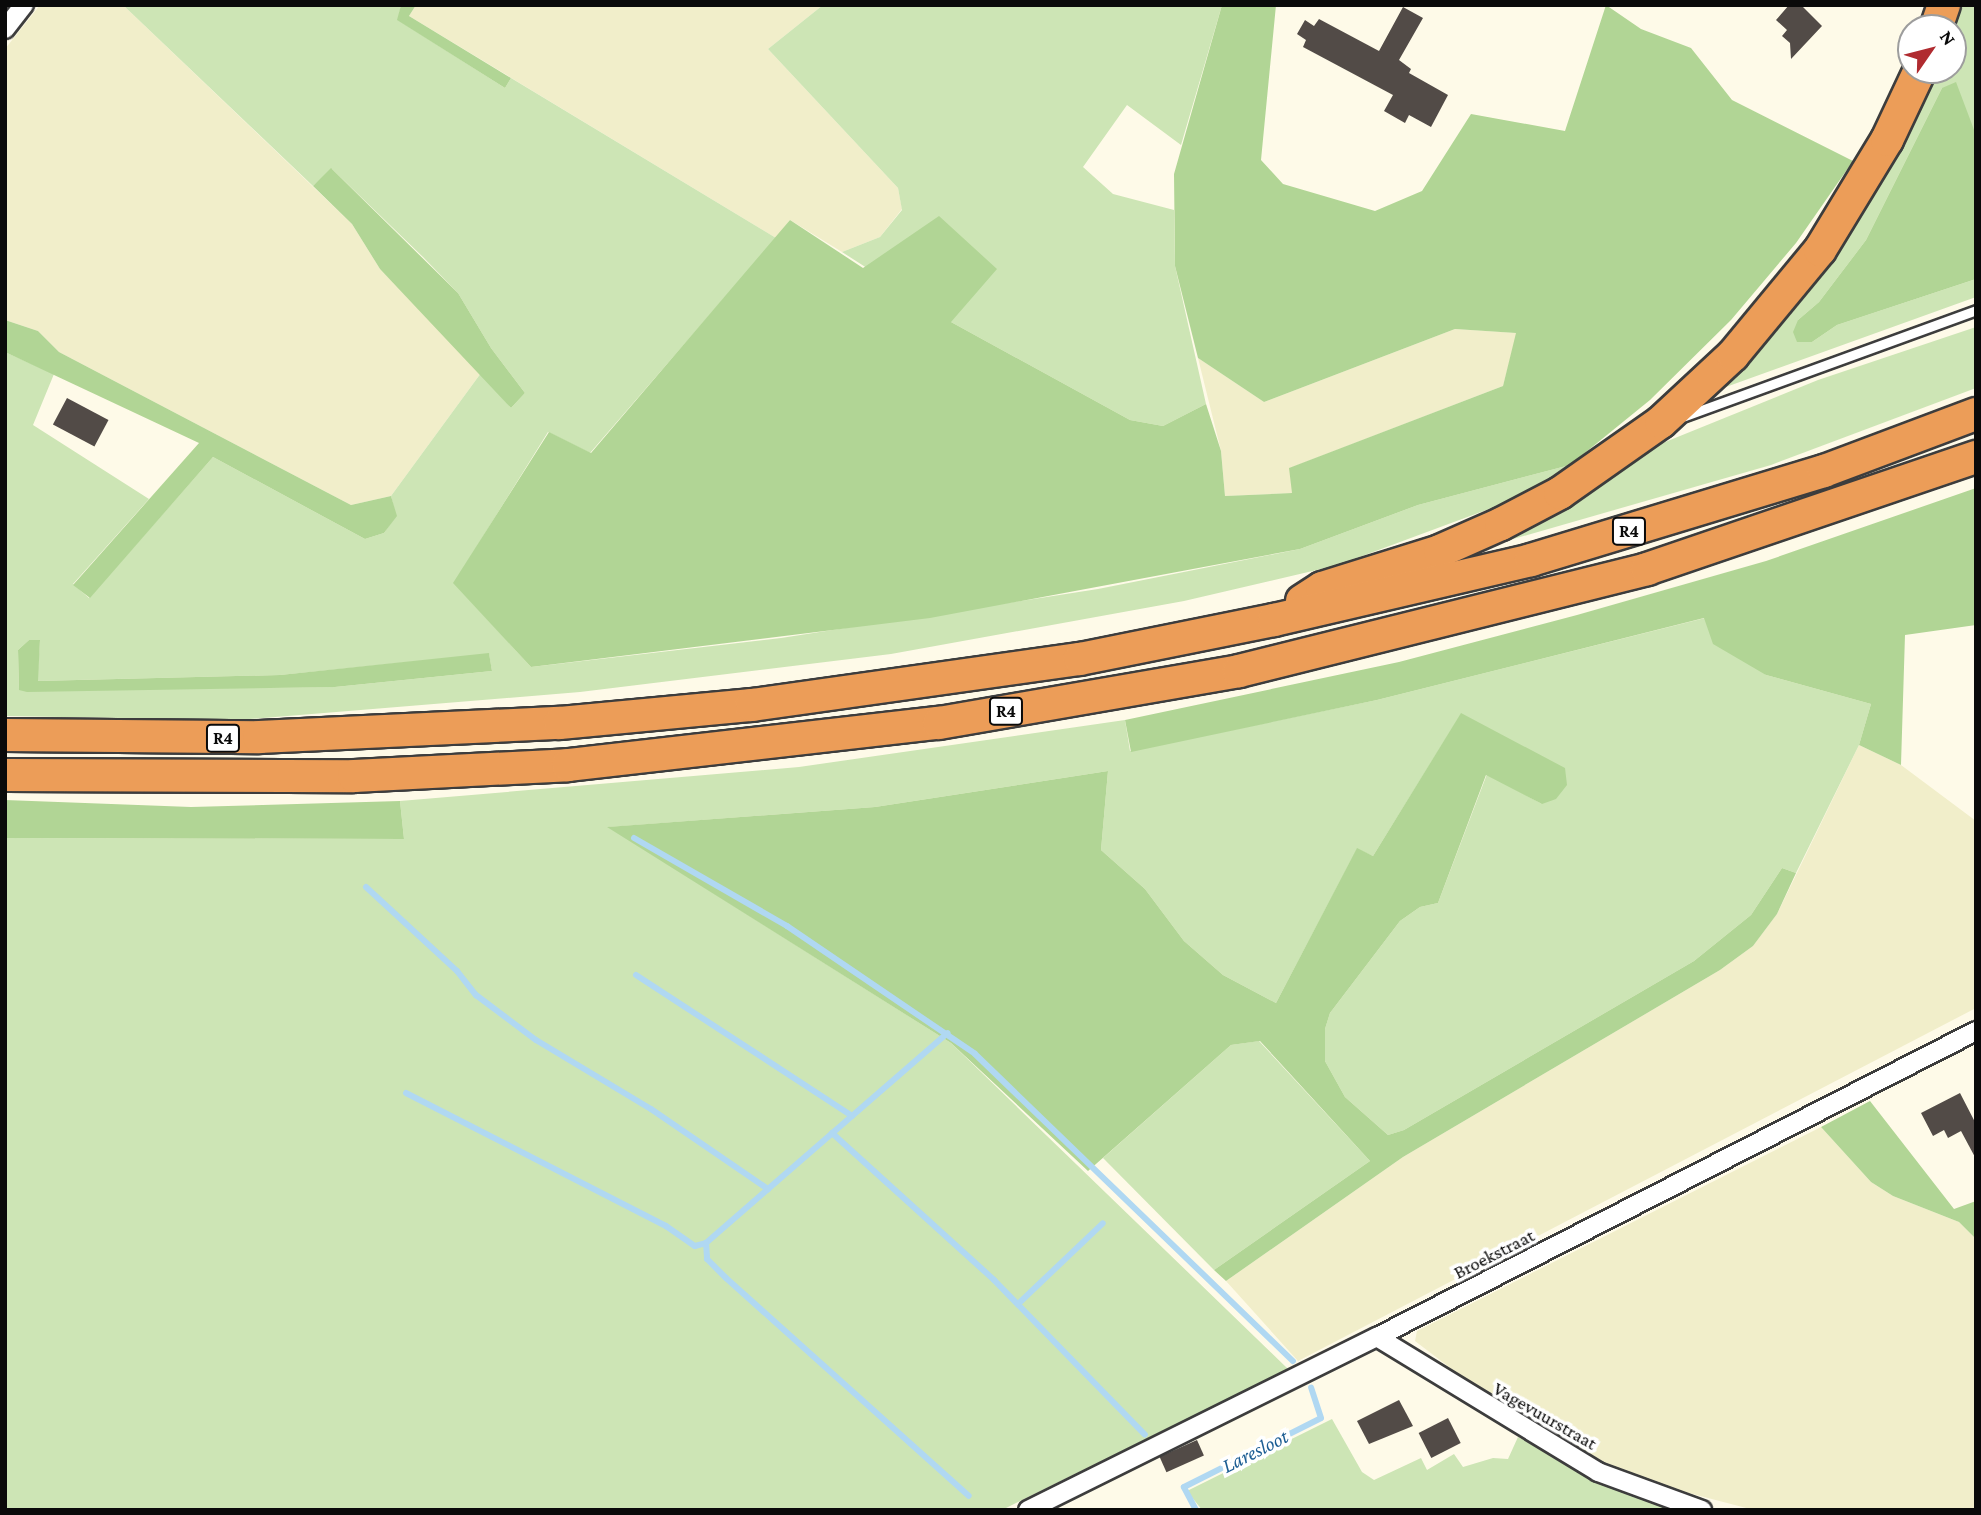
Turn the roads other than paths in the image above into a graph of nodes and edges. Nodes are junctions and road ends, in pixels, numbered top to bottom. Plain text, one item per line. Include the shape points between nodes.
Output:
1 (24, 5) edge
2 (5, 30) edge
3 (1913, 84) edge
4 (1976, 310) edge
5 (1976, 414) edge
6 (1661, 422) junction
7 (1976, 457) edge
8 (1274, 620) junction
9 (5, 735) edge
10 (5, 775) edge
11 (1976, 1031) edge
12 (1377, 1337) junction
13 (1028, 1510) edge
14 (1702, 1510) edge

1 - 2 street
3 - 6 highway via 1887,140 1820,250 1733,355
4 - 6 lane
5 - 8 highway, R4 via 1824,471 1638,529 1531,560
6 - 8 highway via 1560,493 1501,524 1440,551 1322,588
7 - 10 highway, R4 via 1647,569 1239,671 939,723 568,765 354,776
8 - 9 highway, R4 via 1080,659 930,682 560,723 258,737
11 - 12 street, Broekstraat
12 - 13 street, Broekstraat
12 - 14 street, Vagevuurstraat via 1598,1472

